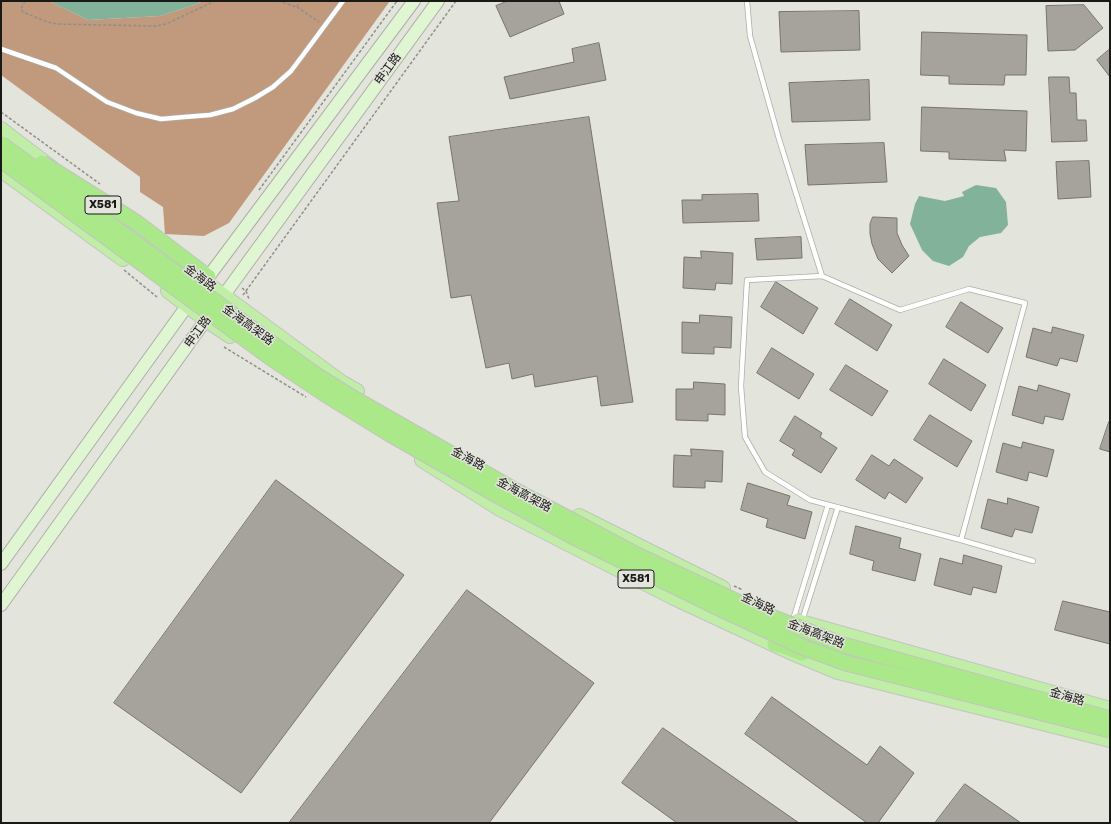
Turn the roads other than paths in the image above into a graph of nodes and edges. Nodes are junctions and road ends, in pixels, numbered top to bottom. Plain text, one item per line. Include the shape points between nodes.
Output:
1 (343, 1) edge
2 (414, 1) edge
3 (438, 1) edge
4 (747, 1) edge
5 (1, 49) edge
6 (1, 129) edge
7 (1, 136) edge
8 (1, 144) edge
9 (1, 160) edge
10 (1, 170) edge
11 (822, 276) junction
12 (206, 279) junction
13 (224, 296) junction
14 (187, 306) junction
15 (206, 320) junction
16 (828, 505) junction
17 (838, 507) junction
18 (961, 540) junction
19 (1033, 561) dead end
20 (1, 564) edge
21 (1, 605) edge
22 (797, 621) junction
23 (774, 644) junction
24 (1110, 709) edge
25 (1110, 719) edge
26 (1110, 730) edge
27 (1110, 736) edge
28 (1110, 740) edge

1 - 5 lane via 290,71 273,86 233,109 210,115 161,118 136,113 107,102 56,68
2 - 12 main road, 申江路
3 - 13 main road, 申江路
4 - 11 lane via 750,36
6 - 12 main road, 金海路 / X581
7 - 12 highway, bridge via 137,223 186,259
8 - 25 highway, 金海高架路, bridge via 340,391 509,487 639,556 761,613 843,645
9 - 26 highway, 金海高架路, bridge via 325,394 483,488 572,536 723,610 832,658
10 - 14 main road, 金海路 / X581
11 - 16 lane via 748,280 741,386 744,437 765,472 810,500
11 - 18 lane via 900,310 969,289 1025,303
12 - 13 main road, 金海路 / X581
12 - 14 main road, 申江路
13 - 15 main road, 申江路
13 - 22 main road, 金海路 / X581 via 341,382 444,446 535,495 782,617
14 - 15 main road, 金海路 / X581
14 - 20 main road, 申江路
15 - 21 main road, 申江路
15 - 23 main road, 金海路 / X581 via 321,398 500,508 674,598
16 - 17 lane
16 - 22 lane
17 - 18 lane
17 - 22 lane
18 - 19 lane
22 - 24 main road, 金海路 / X581
23 - 27 highway via 830,665
23 - 28 main road, 金海路 / X581 via 838,672

